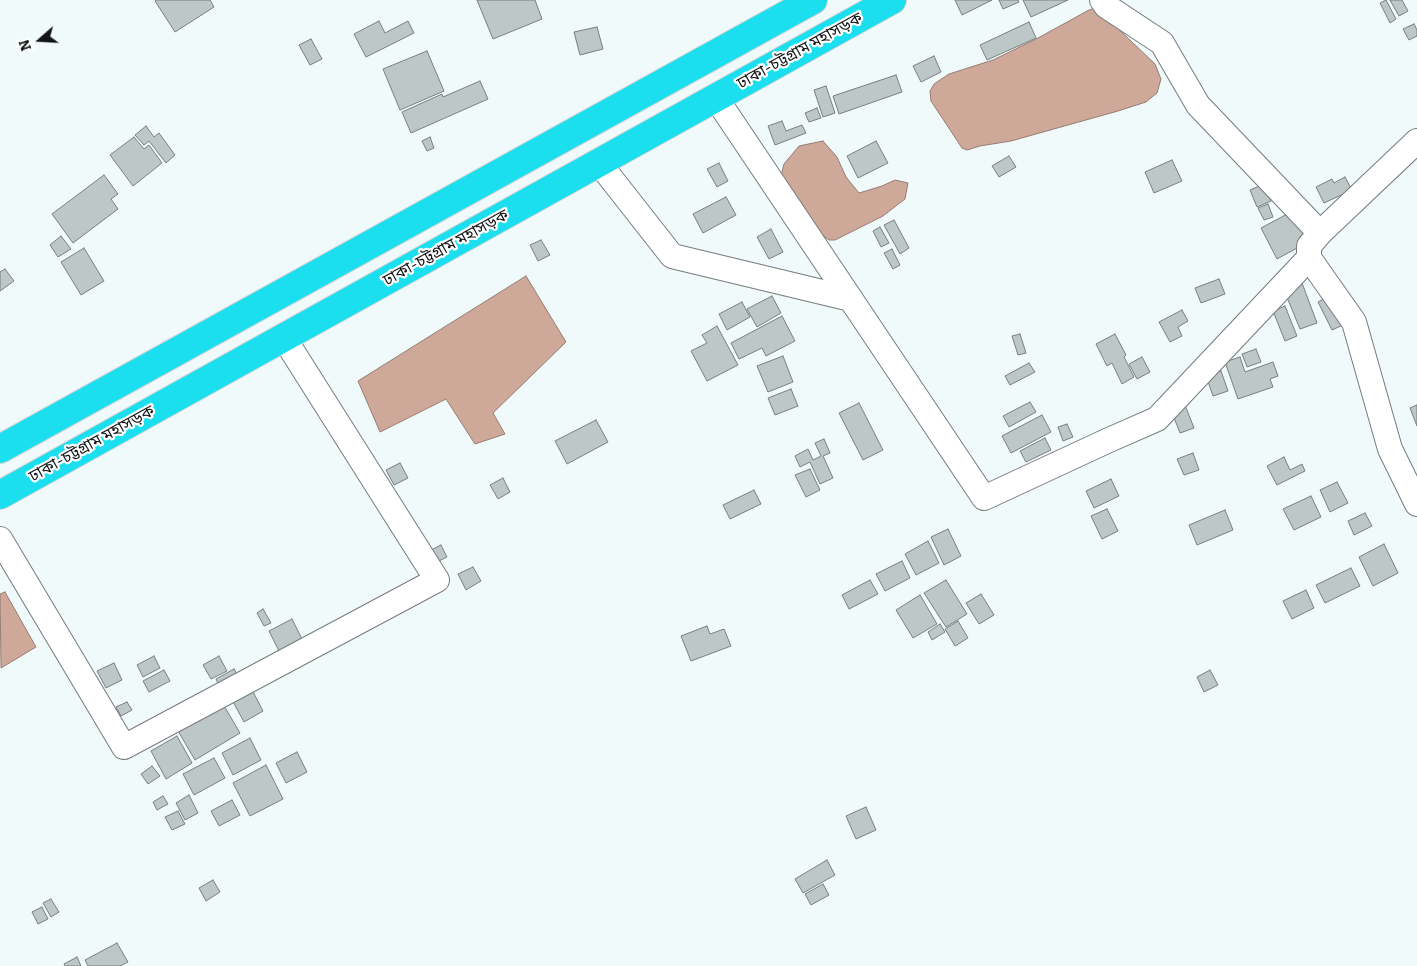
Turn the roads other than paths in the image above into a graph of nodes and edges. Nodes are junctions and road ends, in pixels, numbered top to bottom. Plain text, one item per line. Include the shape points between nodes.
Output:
1 (813, 0) edge
2 (892, 0) edge
3 (1102, 0) edge
4 (716, 98) junction
5 (1417, 142) edge
6 (598, 163) junction
7 (1320, 233) junction
8 (1309, 258) junction
9 (851, 299) junction
10 (284, 338) junction
11 (0, 449) edge
12 (0, 495) edge
13 (1417, 504) edge
14 (0, 539) edge

1 - 11 highway
2 - 4 highway, ঢাকা-চট্টগ্রাম মহাসড়ক
3 - 7 street via 1106,6 1162,43 1198,105
4 - 6 highway, ঢাকা-চট্টগ্রাম মহাসড়ক
4 - 9 street
5 - 7 street
6 - 9 street via 672,256
6 - 10 highway, ঢাকা-চট্টগ্রাম মহাসড়ক
7 - 8 street via 1309,246
8 - 9 street via 1157,419 984,498
8 - 13 street via 1354,322 1390,449
10 - 12 highway, ঢাকা-চট্টগ্রাম মহাসড়ক
10 - 14 street via 438,580 124,747

